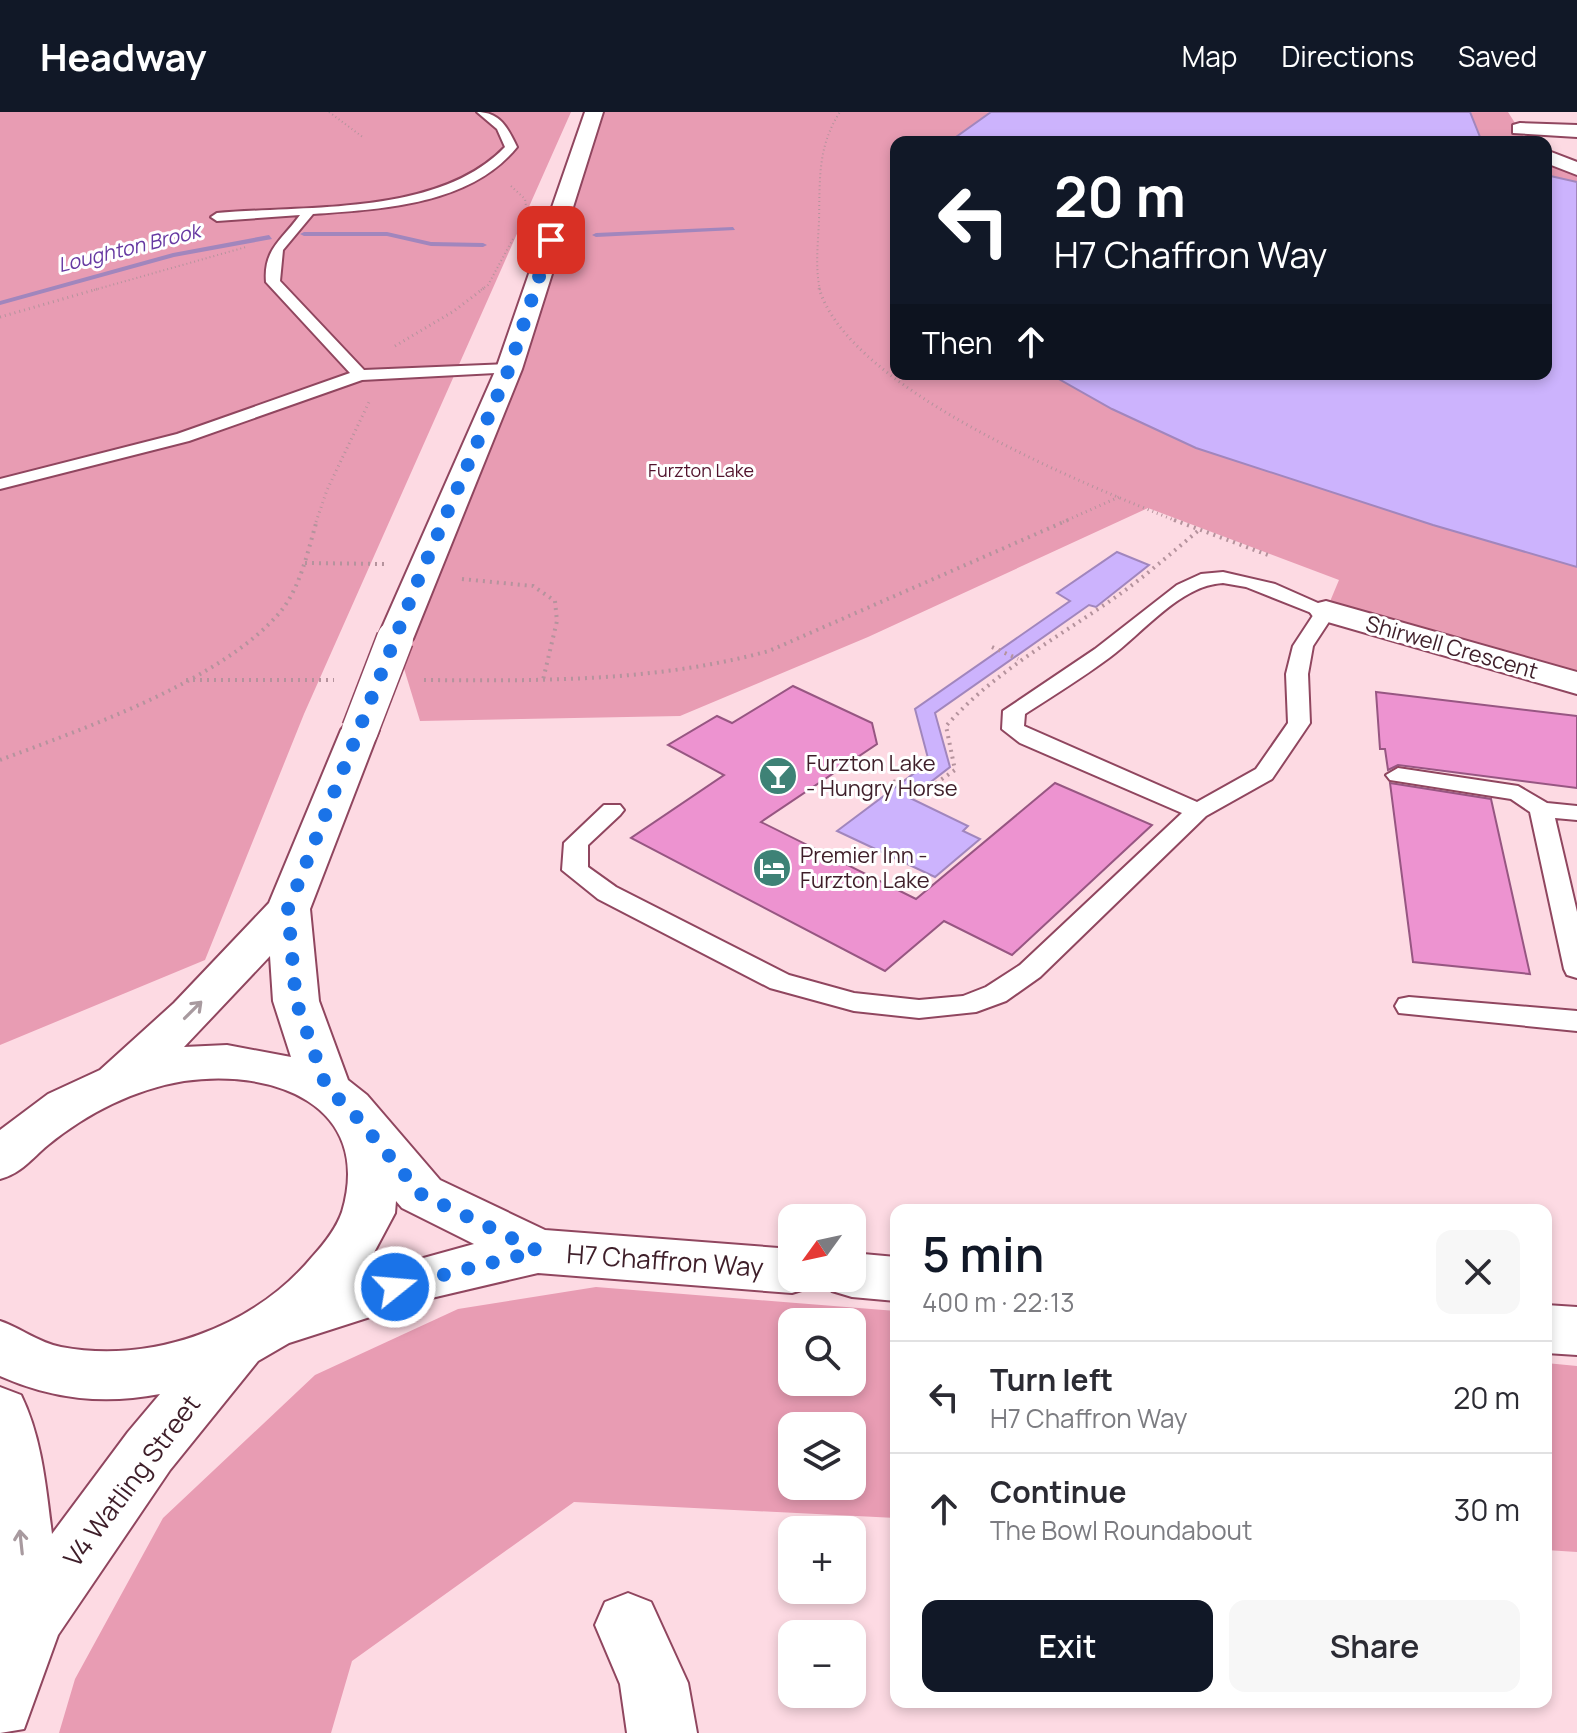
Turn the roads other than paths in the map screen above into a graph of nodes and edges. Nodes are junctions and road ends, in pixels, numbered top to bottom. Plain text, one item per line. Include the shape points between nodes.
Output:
1 (482, 112) edge
2 (594, 112) edge
3 (1521, 130) edge
4 (1577, 131) edge
5 (1552, 159) edge
6 (1577, 169) edge
7 (309, 211) junction
8 (217, 217) dead end
9 (509, 369) junction
10 (360, 375) junction
11 (0, 484) edge
12 (1326, 611) junction
13 (1577, 683) edge
14 (1398, 775) dead end
15 (1541, 809) junction
16 (612, 810) dead end
17 (1198, 811) junction
18 (1577, 813) edge
19 (288, 909) junction
20 (1571, 916) edge
21 (1577, 969) edge
22 (1409, 1006) dead end
23 (1577, 1021) edge
24 (115, 1082) junction
25 (327, 1089) junction
26 (68, 1104) junction
27 (0, 1124) edge
28 (366, 1131) junction
29 (0, 1160) edge
30 (538, 1251) junction
31 (778, 1270) edge
32 (866, 1276) edge
33 (890, 1278) edge
34 (1552, 1329) edge
35 (1577, 1331) edge
36 (251, 1338) junction
37 (0, 1345) edge
38 (0, 1413) edge
39 (30, 1619) junction
40 (628, 1625) dead end
41 (0, 1705) edge
42 (662, 1733) edge

1 - 7 lane via 502,127 511,147 484,173 421,196
2 - 9 street
3 - 4 street
5 - 6 street
7 - 8 lane
7 - 10 lane via 276,252 270,265 273,282
9 - 10 lane
9 - 19 street, bridge via 419,578
10 - 11 lane via 207,432
12 - 13 street, Shirwell Crescent
12 - 17 lane via 1303,646 1297,674 1299,723 1264,774
12 - 17 lane via 1256,586 1205,578 1014,711 1013,729 1028,738
14 - 15 lane via 1518,793
15 - 18 lane
15 - 20 lane
16 - 17 lane via 576,843 575,870 607,893 780,982 854,1002 919,1009 966,1005 996,994 1030,971
24 -> 19 street via 191,1014
19 - 25 street via 296,1001
20 - 21 lane
22 - 23 lane
24 - 25 street via 173,1066 230,1061 283,1069
24 - 26 street
25 - 28 street, H7 Chaffron Way
26 - 27 street
26 - 29 street via 23,1135
28 - 30 street, H7 Chaffron Way via 421,1194
28 - 36 street via 375,1179 362,1232 323,1285
30 - 31 street, H7 Chaffron Way
30 - 36 street, H7 Chaffron Way via 421,1278
32 - 33 street
34 - 35 street
36 - 37 street via 190,1364 140,1374 91,1375 46,1368
36 - 39 street, V4 Watling Street via 149,1451
39 -> 38 street, V4 Watling Street via 13,1466
39 - 41 street, V4 Watling Street
40 - 42 street via 654,1683

